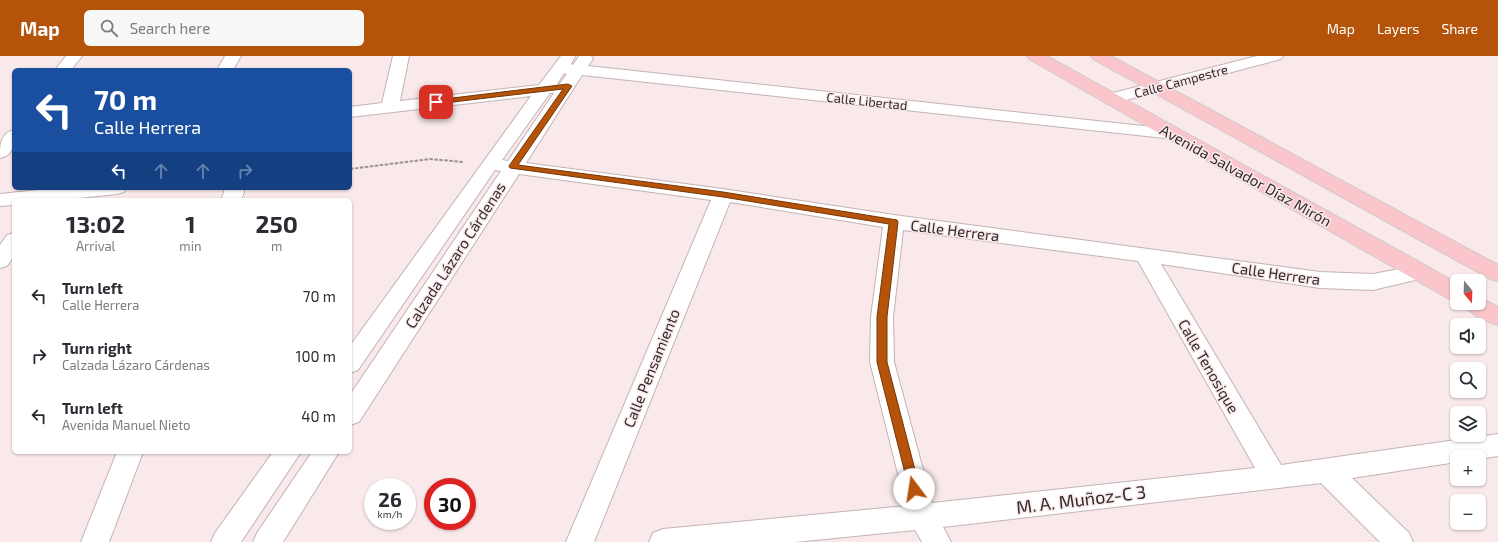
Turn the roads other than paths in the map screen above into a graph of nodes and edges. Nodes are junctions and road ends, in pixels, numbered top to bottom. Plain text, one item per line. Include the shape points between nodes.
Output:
1 (74, 56) edge
2 (233, 56) edge
3 (401, 56) edge
4 (1035, 56) edge
5 (1099, 56) edge
6 (1275, 56) edge
7 (572, 67) edge
8 (65, 68) edge
9 (226, 68) edge
10 (1156, 88) junction
11 (544, 89) junction
12 (1110, 99) junction
13 (390, 107) junction
14 (352, 112) edge
15 (1174, 134) junction
16 (12, 138) edge
17 (12, 152) edge
18 (0, 153) edge
19 (490, 164) junction
20 (513, 166) junction
21 (102, 190) edge
22 (723, 195) junction
23 (42, 198) edge
24 (12, 199) edge
25 (0, 200) edge
26 (894, 222) junction
27 (12, 243) edge
28 (1145, 255) junction
29 (0, 261) edge
30 (1420, 272) junction
31 (1498, 274) edge
32 (1450, 289) edge
33 (1486, 310) edge
34 (1498, 317) edge
35 (352, 361) edge
36 (352, 412) edge
37 (1498, 445) edge
38 (129, 454) edge
39 (287, 454) edge
40 (325, 454) edge
41 (1326, 471) junction
42 (1274, 477) junction
43 (922, 517) junction
44 (95, 542) edge
45 (225, 542) edge
46 (267, 542) edge
47 (580, 542) edge
48 (663, 542) edge
49 (936, 542) edge
50 (1399, 542) edge

1 - 8 street
2 - 9 street
3 - 13 street
4 - 12 main road, Avenida Salvador Díaz Mirón
5 - 10 main road
6 - 10 street, Calle Campestre
7 - 11 street, Calle Libertad
7 - 15 street, Calle Libertad
7 - 20 street, Calzada Lázaro Cárdenas
10 - 12 street, Calle Campestre
10 - 31 main road
11 - 13 street, Calle Libertad
11 - 19 street, Calzada Lázaro Cárdenas
12 - 15 main road, Avenida Salvador Díaz Mirón
13 - 14 street, Calle Libertad
15 - 30 main road, Avenida Salvador Díaz Mirón
16 - 18 street
17 - 18 street
19 - 20 street, Calle Herrera
19 - 35 street, Calzada Lázaro Cárdenas
20 - 22 street, Calle Herrera
20 - 36 street, Calzada Lázaro Cárdenas
21 - 23 street
22 - 26 street, Calle Herrera
22 - 47 street, Calle Pensamiento
24 - 25 street
26 - 28 street, Calle Herrera
26 - 43 street via 882,317 882,362
27 - 29 street
28 - 30 street, Calle Herrera via 1320,280 1372,282
28 - 42 street, Calle Tenosique
30 - 32 main road, Avenida Salvador Díaz Mirón
33 - 34 main road
37 - 41 street, M. A. Muñoz-C 3
38 - 44 street
39 - 45 street
40 - 46 street
41 - 42 street, M. A. Muñoz-C 3
41 - 50 street
42 - 43 street, M. A. Muñoz-C 3
43 - 48 street, M. A. Muñoz-C 3
43 - 49 street

